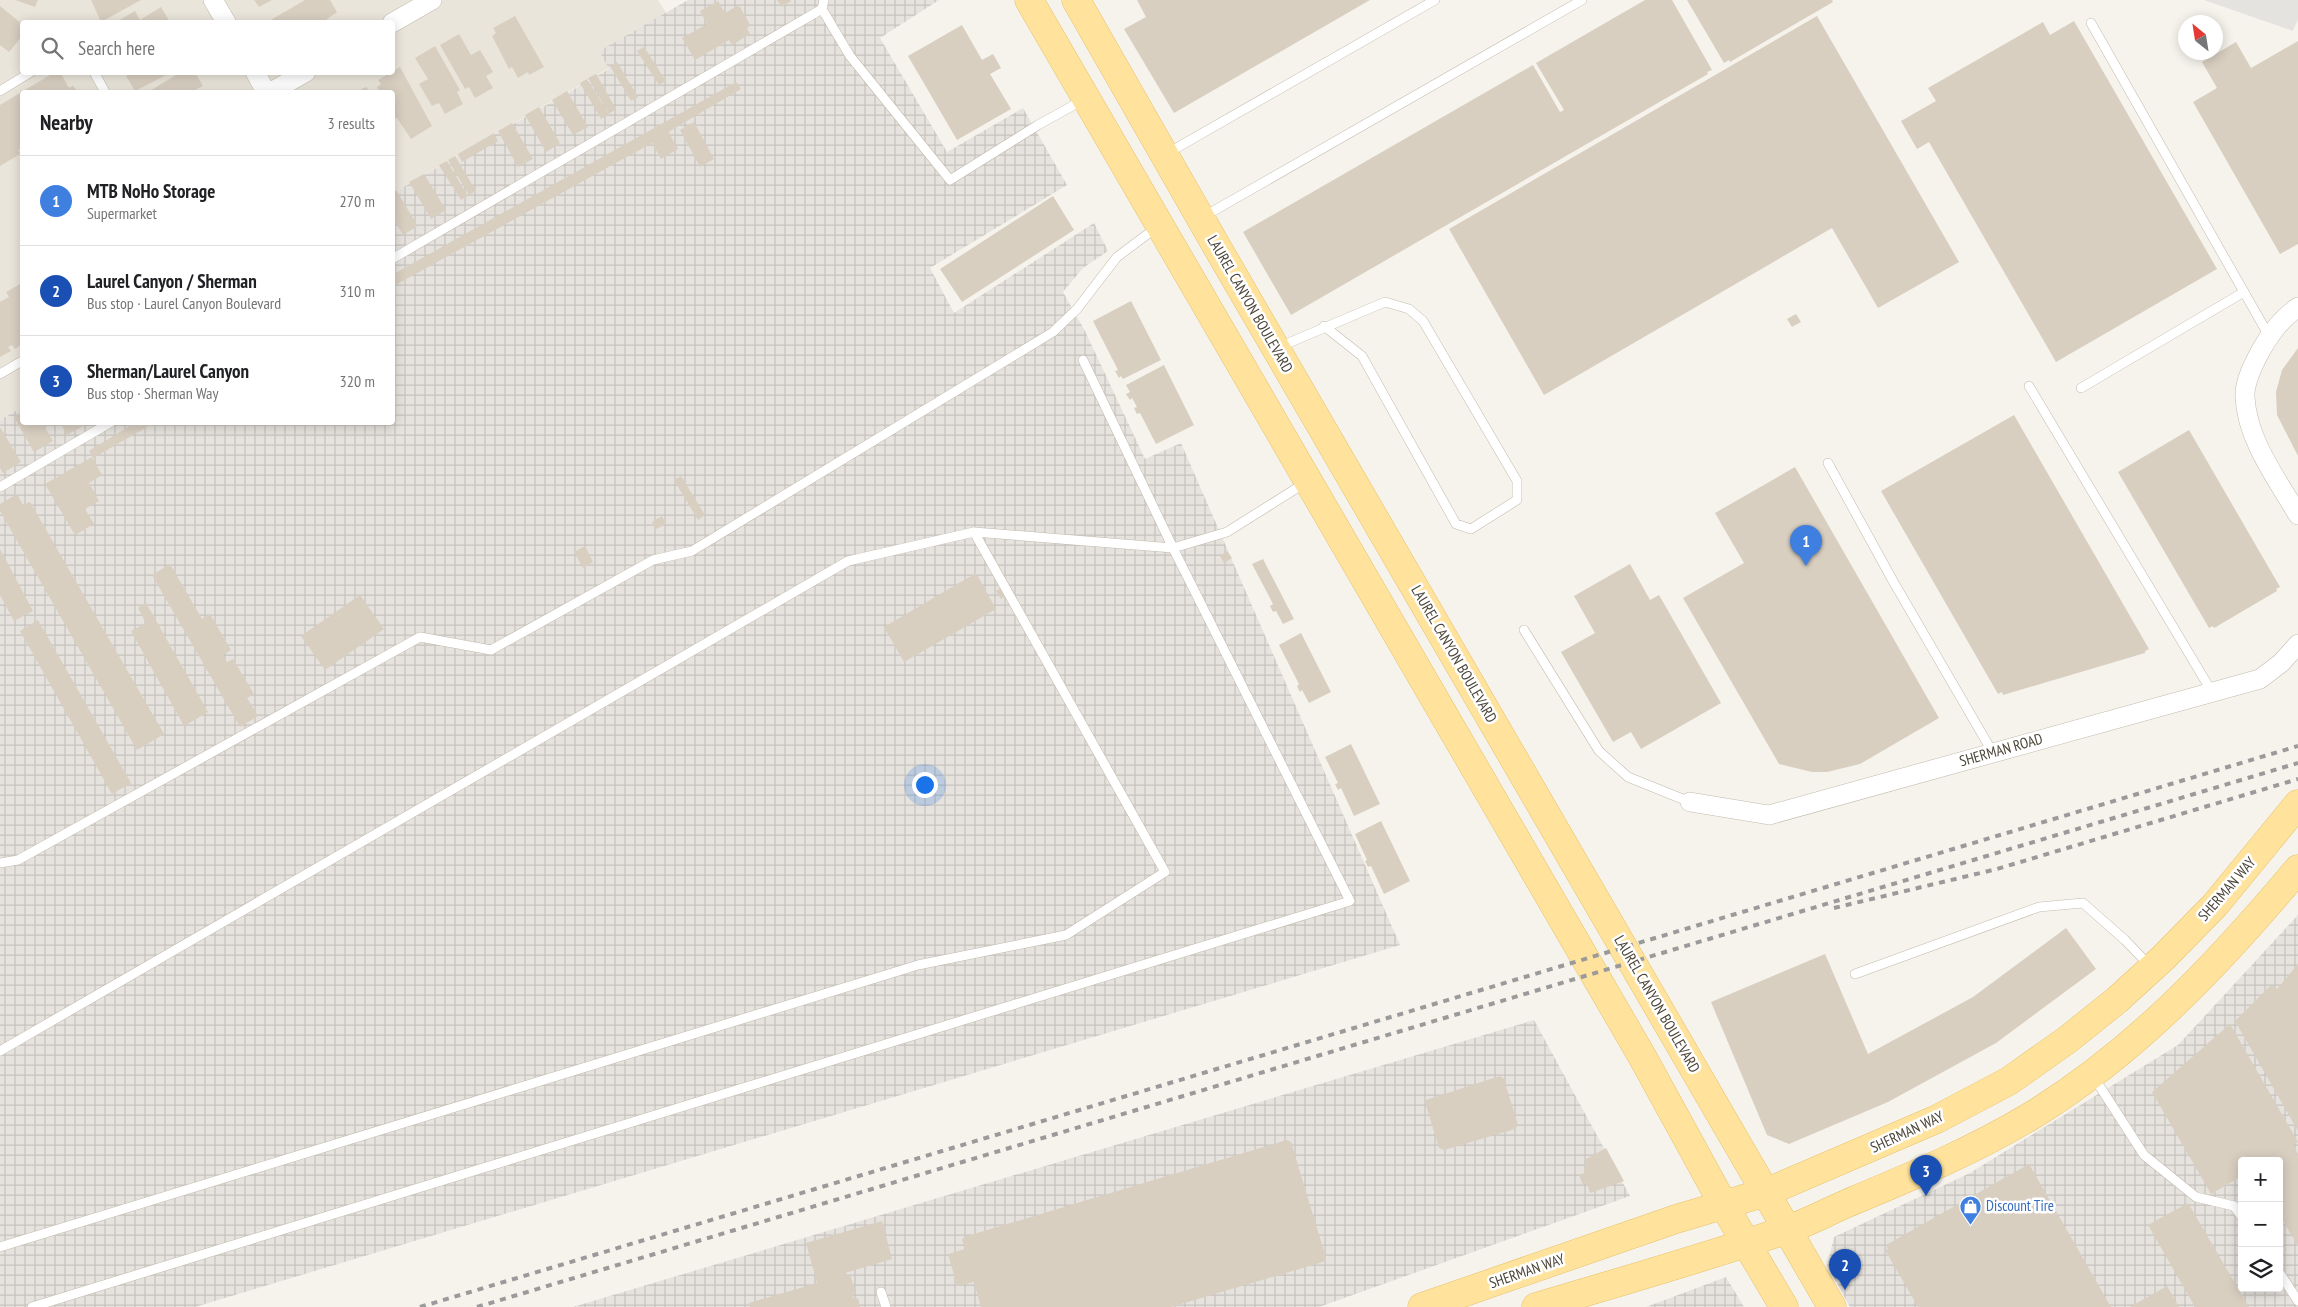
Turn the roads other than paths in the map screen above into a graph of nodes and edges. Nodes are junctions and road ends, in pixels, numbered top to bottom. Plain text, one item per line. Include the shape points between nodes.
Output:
1 (213, 0) edge
2 (432, 0) edge
3 (824, 0) edge
4 (1029, 0) edge
5 (1076, 0) edge
6 (1435, 0) edge
7 (1582, 0) edge
8 (822, 10) junction
9 (225, 20) edge
10 (395, 21) edge
11 (2091, 23) dead end
12 (26, 75) edge
13 (96, 75) edge
14 (257, 75) edge
15 (301, 75) edge
16 (0, 90) edge
17 (104, 90) edge
18 (265, 90) edge
19 (274, 90) edge
20 (1086, 98) junction
21 (1164, 155) junction
22 (1200, 218) junction
23 (1159, 225) junction
24 (395, 257) edge
25 (2244, 292) junction
26 (2298, 307) edge
27 (1324, 326) junction
28 (2269, 336) junction
29 (1276, 348) junction
30 (1084, 360) dead end
31 (20, 362) edge
32 (1242, 369) junction
33 (0, 374) edge
34 (2029, 386) dead end
35 (2081, 388) dead end
36 (106, 425) edge
37 (1828, 463) dead end
38 (1308, 482) junction
39 (0, 487) edge
40 (2298, 515) edge
41 (974, 532) junction
42 (1173, 548) junction
43 (1524, 630) dead end
44 (2298, 644) edge
45 (2212, 692) junction
46 (1993, 753) junction
47 (1690, 802) joint
48 (2298, 804) edge
49 (0, 863) edge
50 (2298, 869) edge
51 (2152, 968) junction
52 (1855, 974) dead end
53 (0, 1051) edge
54 (2091, 1074) junction
55 (1767, 1192) junction
56 (1723, 1204) junction
57 (2238, 1212) edge
58 (1789, 1229) junction
59 (1746, 1243) junction
60 (0, 1248) edge
61 (2283, 1278) edge
62 (881, 1292) dead end
63 (2298, 1301) edge
64 (32, 1307) edge
65 (886, 1307) edge
66 (1422, 1307) edge
67 (1536, 1307) edge
68 (1784, 1307) edge
69 (1832, 1307) edge

1 - 9 street
2 - 10 street
3 - 8 lane
4 - 20 main road
5 - 21 main road, LAUREL CANYON BOULEVARD
6 - 21 lane
7 - 22 lane
8 - 20 lane via 850,56 950,180
8 - 24 lane
11 - 25 lane
12 - 16 lane
13 - 17 lane
14 - 18 street
15 - 19 street
20 - 23 main road
21 - 22 main road, LAUREL CANYON BOULEVARD
22 - 29 main road, LAUREL CANYON BOULEVARD
23 - 32 main road
23 - 49 lane via 1116,257 1077,309 1053,332 692,551 653,560 490,650 420,637 18,860
25 - 28 lane
25 - 35 lane
26 - 28 street via 2283,318
27 - 27 lane via 1362,356 1456,524 1471,529 1517,500 1517,481 1423,321 1409,309 1385,302
27 - 29 lane
28 - 40 street via 2252,366 2244,396 2251,429
29 - 32 main road
29 - 55 main road, LAUREL CANYON BOULEVARD
30 - 42 lane
31 - 33 lane
32 - 38 main road
34 - 45 lane
36 - 39 lane
37 - 46 lane
38 - 42 lane via 1227,532
38 - 56 main road via 1643,1058
41 - 42 lane
41 - 53 lane via 848,561
41 - 60 lane via 1165,872 1066,935 918,965
42 - 64 lane via 1350,901
43 - 47 lane via 1599,751 1628,777
44 - 45 street, SHERMAN ROAD via 2260,679
45 - 46 street, SHERMAN ROAD
46 - 47 street, SHERMAN ROAD via 1769,815
48 - 51 main road, SHERMAN WAY via 2215,905
50 - 54 main road via 2242,936 2190,990
51 - 52 lane via 2083,903 2039,907
51 - 55 main road, SHERMAN WAY via 2067,1040 2009,1081 1937,1119
54 - 57 lane via 2144,1155 2196,1197 2234,1206
54 - 58 main road via 2031,1116 1958,1155
55 - 56 main road, SHERMAN WAY
55 - 58 main road, LAUREL CANYON BOULEVARD
56 - 59 main road
56 - 66 main road, SHERMAN WAY
58 - 59 main road
58 - 69 main road, LAUREL CANYON BOULEVARD
59 - 67 main road
59 - 68 main road
61 - 63 lane
62 - 65 lane

